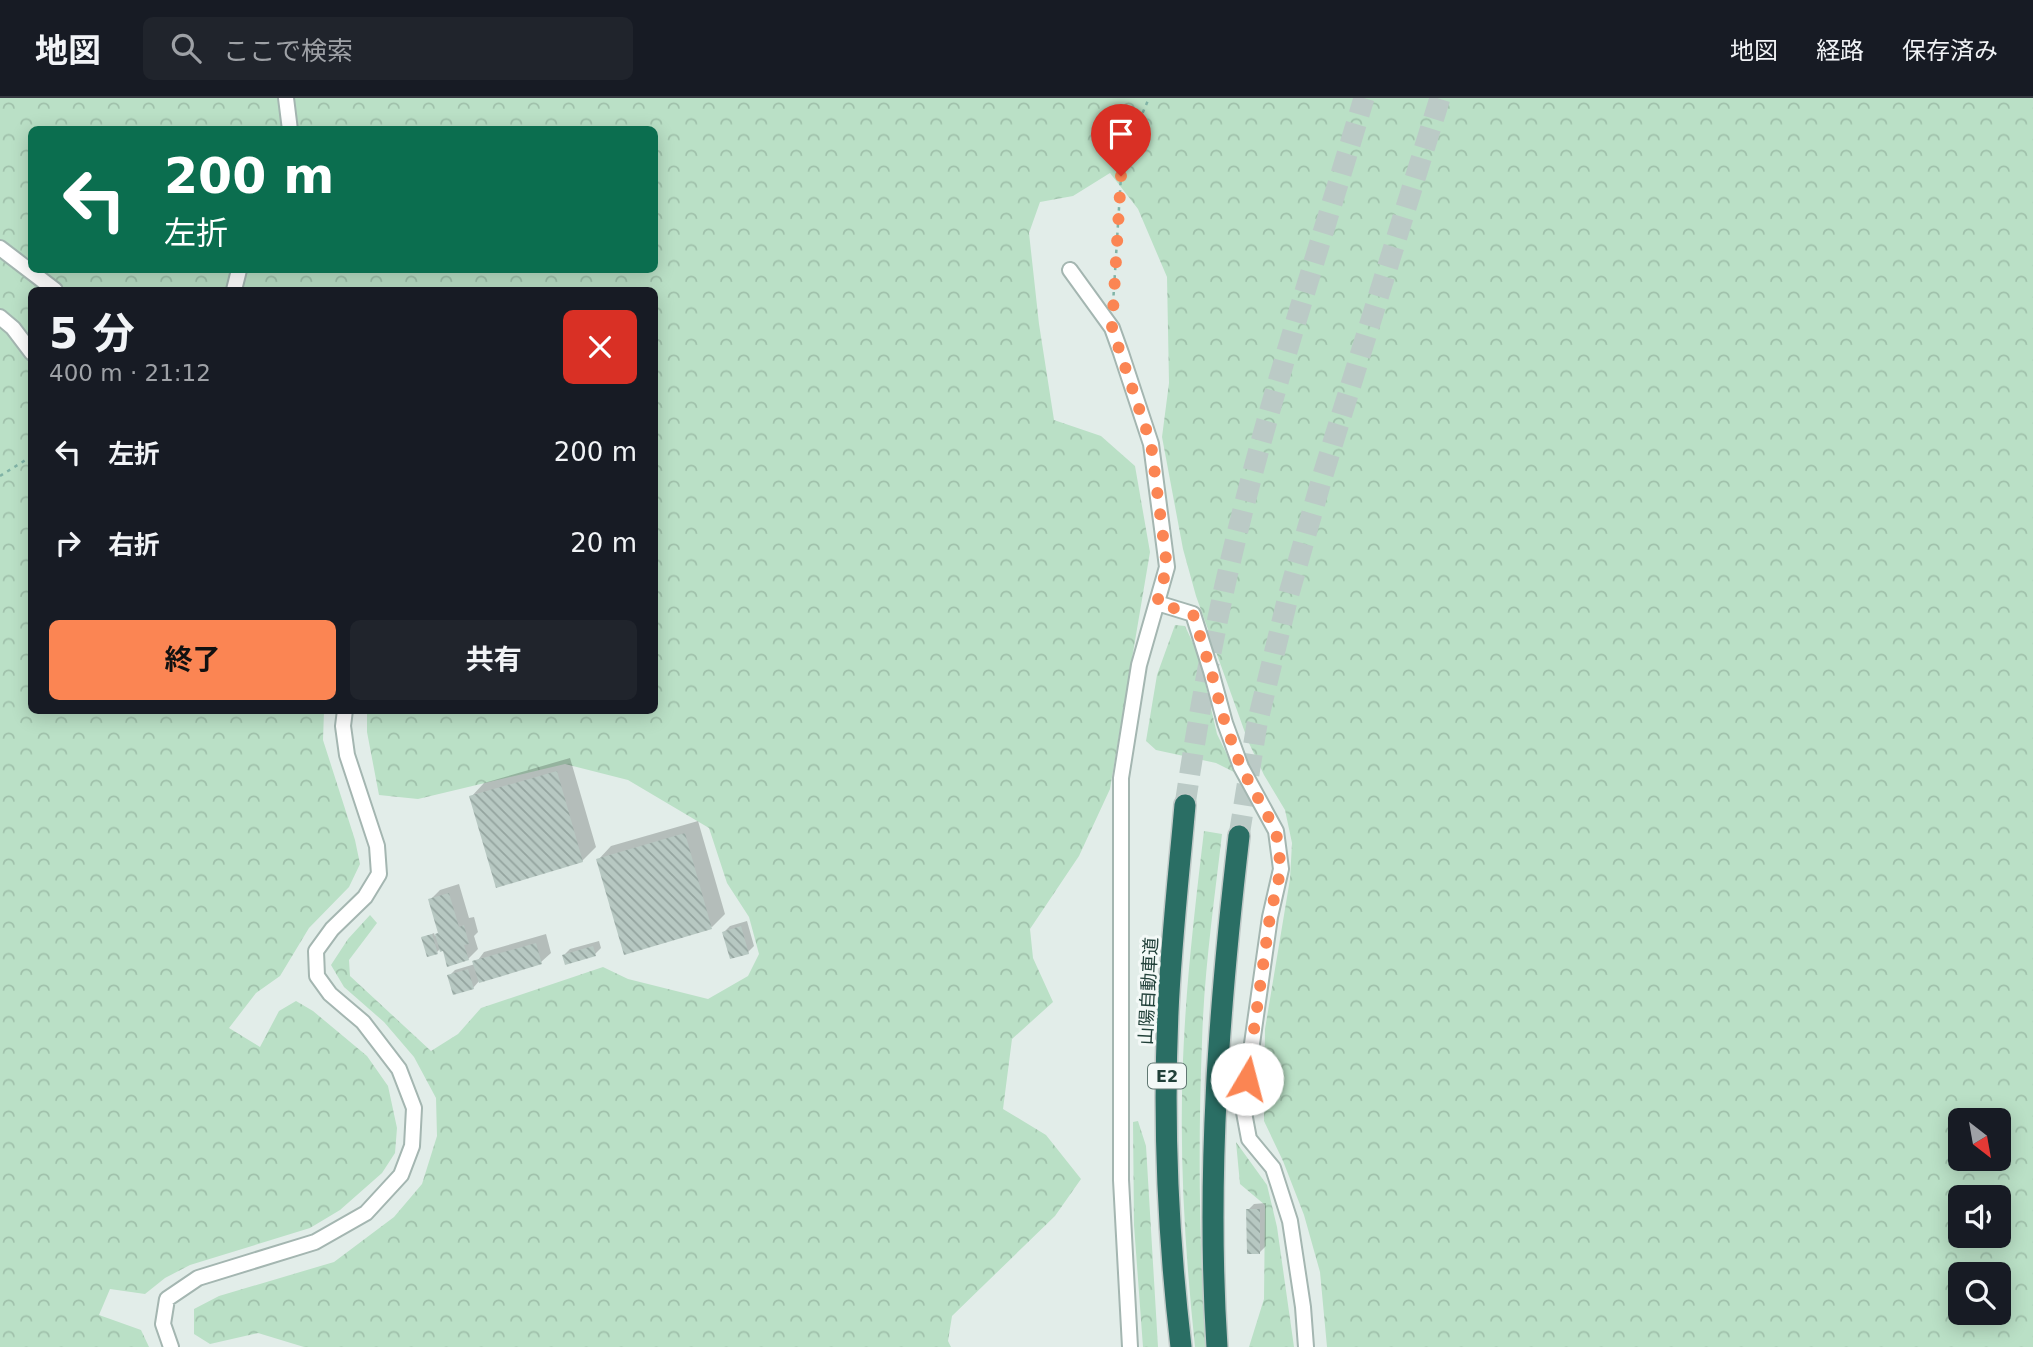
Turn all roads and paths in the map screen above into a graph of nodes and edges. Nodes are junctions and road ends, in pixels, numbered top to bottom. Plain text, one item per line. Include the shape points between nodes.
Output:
1 (286, 98) edge
2 (1149, 98) edge
3 (290, 126) edge
4 (0, 248) edge
5 (28, 269) edge
6 (1070, 270) dead end
7 (33, 273) edge
8 (51, 287) edge
9 (0, 317) edge
10 (1112, 328) junction
11 (28, 348) edge
12 (28, 458) edge
13 (0, 476) edge
14 (1157, 603) junction
15 (344, 714) edge
16 (1185, 805) tunnel mouth
17 (1239, 836) tunnel mouth
18 (171, 1347) edge
19 (1130, 1347) edge
20 (1181, 1347) edge
21 (1217, 1347) edge
22 (1306, 1347) edge

1 - 3 street
2 - 10 path via 1125,154 1121,176
4 - 5 street
6 - 10 street
7 - 8 street
9 - 11 street
10 - 14 street via 1151,444 1167,567
12 - 13 path
14 - 19 street via 1139,665 1121,778 1121,1180
14 - 22 street via 1193,614 1241,767 1276,831 1281,869 1243,1107 1250,1139 1273,1168 1290,1221
15 - 18 street via 347,755 377,846 379,874 365,897 316,951 317,976 330,994 363,1022 400,1069 414,1108 412,1146 401,1175 366,1213 315,1242 198,1278 167,1299 163,1324
16 - 20 highway, 山陽自動車道 / E2 via 1168,1011 1166,1137
17 - 21 highway via 1224,962 1216,1101

